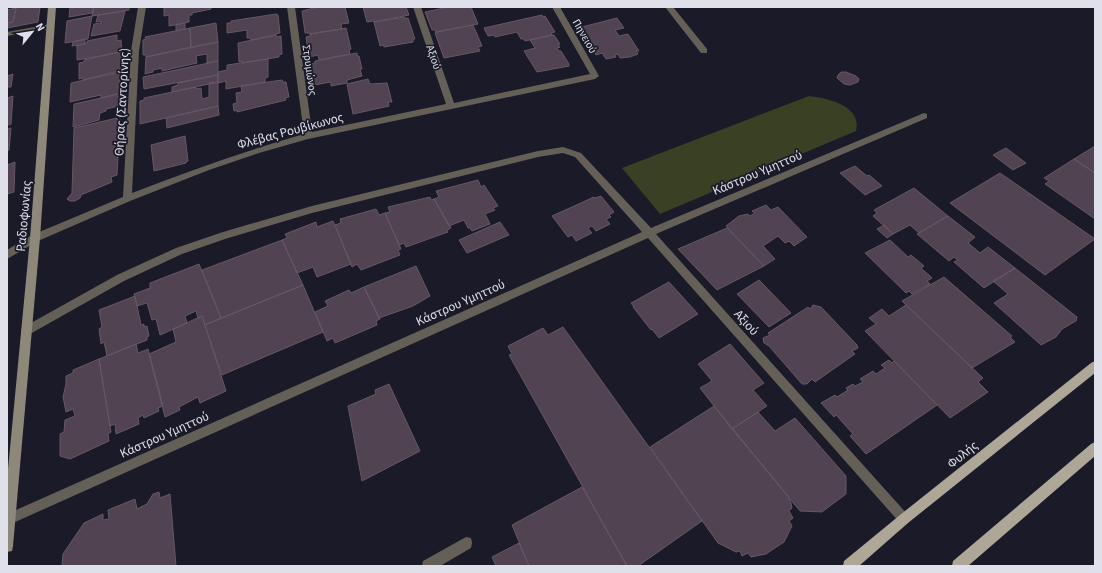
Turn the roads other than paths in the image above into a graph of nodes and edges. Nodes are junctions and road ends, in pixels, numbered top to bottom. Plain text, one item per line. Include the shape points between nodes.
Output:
1 (52, 7) edge
2 (142, 7) edge
3 (291, 7) edge
4 (417, 7) edge
5 (556, 7) edge
6 (670, 7) edge
7 (51, 26) junction
8 (7, 34) edge
9 (704, 51) dead end
10 (595, 76) joint
11 (451, 106) junction
12 (924, 116) dead end
13 (308, 136) junction
14 (127, 199) junction
15 (649, 233) junction
16 (36, 238) junction
17 (7, 255) edge
18 (26, 331) junction
19 (1095, 366) edge
20 (1095, 448) edge
21 (9, 519) junction
22 (904, 519) junction
23 (466, 542) dead end
24 (7, 546) edge
25 (428, 566) edge
26 (849, 566) edge
27 (958, 566) edge

1 - 7 street, Ραδιοφωνίας
2 - 14 street, Θήρας (Σαντορίνης) via 135,51
3 - 13 street, Στρυμώνος
4 - 11 street, Αξιού
5 - 10 street, Πηνειού
6 - 9 street
7 - 8 street
7 - 16 street, Ραδιοφωνίας
10 - 11 street, Φλέβας Ρουβίκωνος
11 - 13 street, Φλέβας Ρουβίκωνος
12 - 15 street, Κάστρου Υμηττού
13 - 14 street, Φλέβας Ρουβίκωνος via 206,168
14 - 16 street, Φλέβας Ρουβίκωνος
15 - 18 street, Αξιού via 578,155 563,150 309,210 178,252 136,270
15 - 21 street, Κάστρου Υμηττού
15 - 22 street, Αξιού
16 - 17 street, Φλέβας Ρουβίκωνος
16 - 18 street, Ραδιοφωνίας
18 - 21 street, Ραδιοφωνίας
19 - 22 main road, Φυλής
20 - 27 main road
21 - 24 street, Ραδιοφωνίας
22 - 26 main road, Φυλής
23 - 25 street

